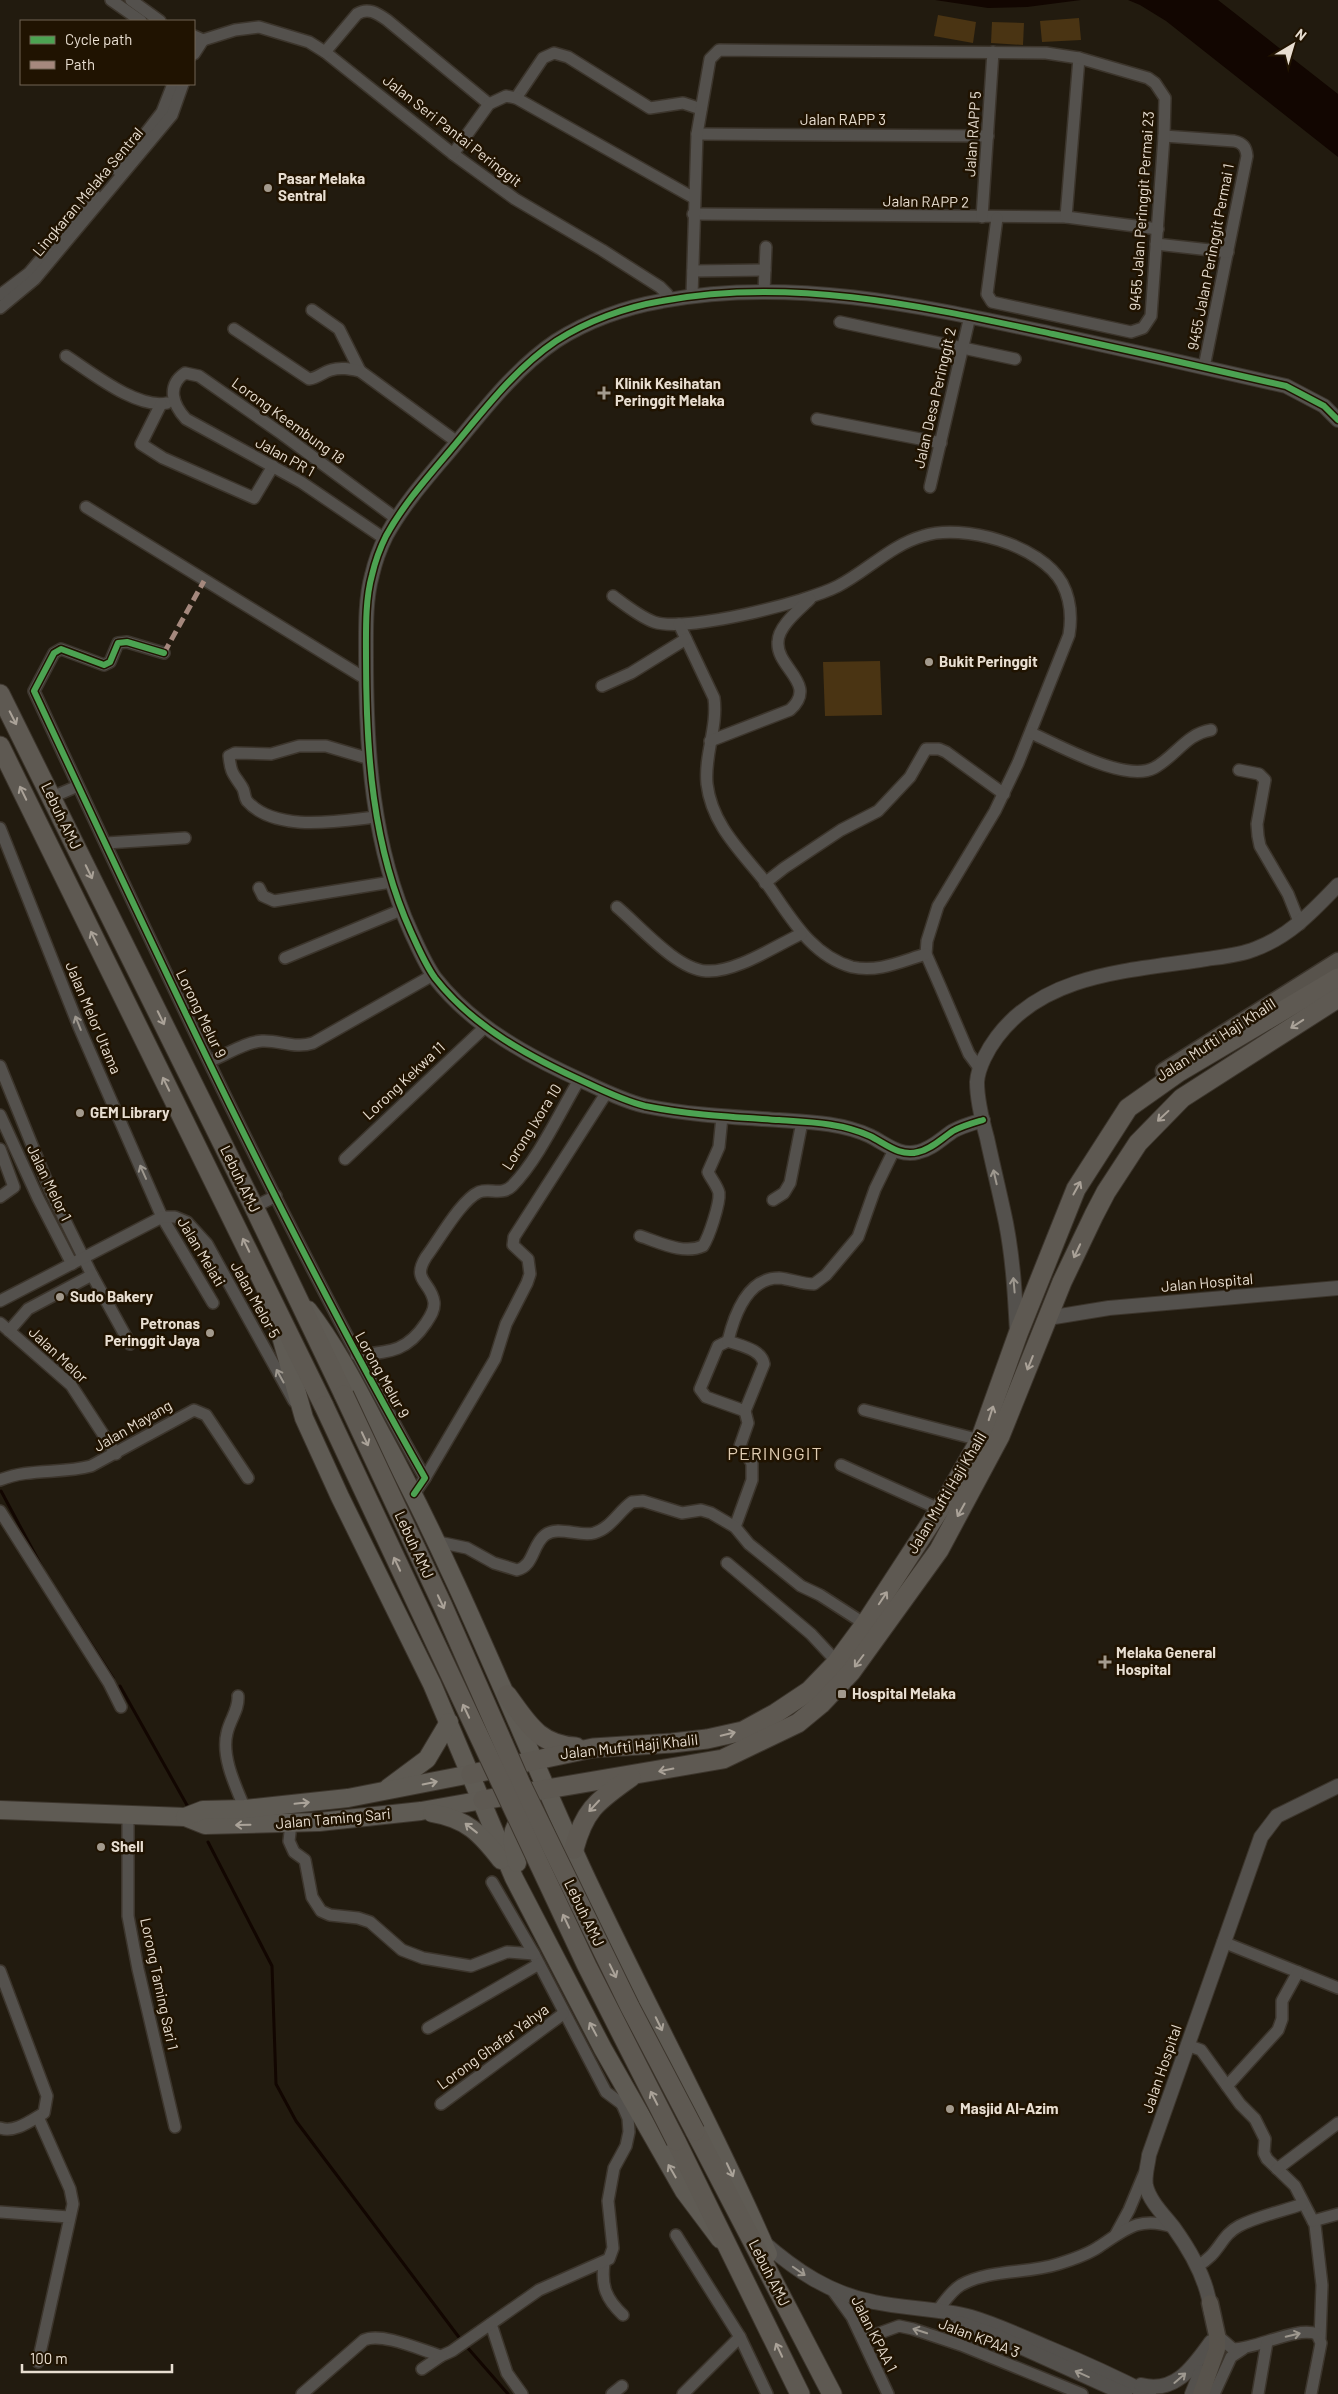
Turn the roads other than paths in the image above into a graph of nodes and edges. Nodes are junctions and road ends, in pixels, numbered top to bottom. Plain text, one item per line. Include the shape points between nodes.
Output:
1 (111, 0) edge
2 (131, 0) edge
3 (140, 20) edge
4 (159, 20) edge
5 (199, 38) edge
6 (195, 51) edge
7 (325, 52) junction
8 (993, 52) junction
9 (1079, 58) junction
10 (173, 85) edge
11 (183, 85) edge
12 (516, 98) junction
13 (489, 104) junction
14 (701, 109) junction
15 (697, 134) junction
16 (988, 136) junction
17 (1164, 136) junction
18 (453, 154) junction
19 (694, 198) junction
20 (694, 214) junction
21 (1066, 217) junction
22 (982, 218) junction
23 (997, 218) junction
24 (1158, 229) junction
25 (1156, 244) junction
26 (766, 247) dead end
27 (1228, 252) junction
28 (765, 270) junction
29 (693, 271) junction
30 (764, 292) junction
31 (0, 295) edge
32 (692, 296) junction
33 (668, 300) junction
34 (0, 308) edge
35 (312, 310) dead end
36 (970, 316) junction
37 (840, 322) dead end
38 (234, 329) dead end
39 (962, 347) junction
40 (66, 356) dead end
41 (1015, 359) dead end
42 (1204, 367) junction
43 (360, 371) junction
44 (174, 402) junction
45 (162, 404) junction
46 (817, 419) dead end
47 (1338, 420) edge
48 (457, 442) junction
49 (941, 443) junction
50 (273, 466) junction
51 (930, 487) dead end
52 (86, 507) dead end
53 (397, 519) junction
54 (385, 538) junction
55 (613, 596) dead end
56 (811, 597) junction
57 (679, 624) junction
58 (686, 639) junction
59 (164, 653) dead end
60 (366, 679) junction
61 (602, 686) dead end
62 (0, 694) edge
63 (1211, 730) dead end
64 (1031, 733) junction
65 (710, 741) junction
66 (0, 746) edge
67 (370, 758) junction
68 (1239, 770) dead end
69 (78, 786) junction
70 (1004, 794) junction
71 (52, 797) junction
72 (376, 817) junction
73 (0, 828) edge
74 (185, 838) dead end
75 (2, 841) edge
76 (106, 843) junction
77 (5, 860) edge
78 (391, 882) junction
79 (766, 883) junction
80 (1338, 885) edge
81 (259, 888) dead end
82 (617, 907) dead end
83 (402, 910) junction
84 (1300, 924) junction
85 (801, 934) junction
86 (926, 954) junction
87 (285, 958) dead end
88 (1338, 961) edge
89 (433, 976) junction
90 (1338, 978) edge
91 (1338, 998) edge
92 (485, 1026) junction
93 (210, 1062) junction
94 (0, 1066) edge
95 (980, 1069) junction
96 (579, 1080) junction
97 (607, 1092) junction
98 (1128, 1108) junction
99 (0, 1115) edge
100 (722, 1117) junction
101 (983, 1120) junction
102 (802, 1122) junction
103 (0, 1149) edge
104 (894, 1150) junction
105 (345, 1159) dead end
106 (276, 1196) junction
107 (0, 1197) edge
108 (773, 1200) dead end
109 (254, 1207) junction
110 (162, 1217) junction
111 (640, 1236) dead end
112 (84, 1258) junction
113 (72, 1264) junction
114 (92, 1275) junction
115 (1338, 1288) edge
116 (268, 1289) junction
117 (294, 1291) junction
118 (1057, 1295) junction
119 (0, 1301) edge
120 (213, 1302) dead end
121 (1079, 1312) junction
122 (1048, 1318) junction
123 (5, 1327) edge
124 (1018, 1334) junction
125 (728, 1341) junction
126 (130, 1344) dead end
127 (356, 1355) junction
128 (354, 1369) junction
129 (864, 1410) dead end
130 (745, 1411) junction
131 (304, 1418) junction
132 (980, 1440) junction
133 (116, 1454) junction
134 (842, 1466) dead end
135 (248, 1478) dead end
136 (425, 1478) junction
137 (0, 1480) edge
138 (414, 1494) junction
139 (940, 1509) junction
140 (0, 1511) edge
141 (735, 1527) junction
142 (438, 1542) junction
143 (728, 1563) dead end
144 (865, 1624) junction
145 (479, 1632) junction
146 (837, 1662) junction
147 (432, 1684) junction
148 (507, 1695) junction
149 (238, 1696) dead end
150 (121, 1707) dead end
151 (449, 1722) junction
152 (593, 1748) junction
153 (535, 1759) junction
154 (471, 1774) junction
155 (632, 1776) junction
156 (1338, 1786) edge
157 (548, 1789) junction
158 (380, 1794) junction
159 (483, 1800) junction
160 (245, 1809) junction
161 (0, 1810) edge
162 (421, 1811) junction
163 (128, 1816) junction
164 (185, 1817) junction
165 (291, 1824) junction
166 (574, 1849) junction
167 (583, 1870) junction
168 (514, 1878) junction
169 (492, 1882) dead end
170 (524, 1898) junction
171 (1223, 1942) junction
172 (536, 1959) junction
173 (0, 1971) edge
174 (1298, 1972) junction
175 (1338, 1988) edge
176 (564, 2014) junction
177 (428, 2028) dead end
178 (1186, 2045) junction
179 (1227, 2086) junction
180 (627, 2101) junction
181 (441, 2104) dead end
182 (38, 2117) junction
183 (1338, 2123) edge
184 (175, 2127) dead end
185 (0, 2128) edge
186 (1150, 2155) junction
187 (1278, 2169) junction
188 (1303, 2204) junction
189 (0, 2212) edge
190 (1338, 2214) edge
191 (70, 2217) junction
192 (1313, 2221) junction
193 (1173, 2227) junction
194 (676, 2235) dead end
195 (1115, 2235) junction
196 (762, 2240) junction
197 (732, 2252) junction
198 (604, 2263) junction
199 (1197, 2266) junction
200 (831, 2288) junction
201 (1210, 2303) joint
202 (788, 2309) junction
203 (938, 2310) junction
204 (622, 2315) dead end
205 (491, 2324) junction
206 (740, 2337) junction
207 (1320, 2338) junction
208 (863, 2339) junction
209 (1214, 2339) junction
210 (1267, 2342) junction
211 (1243, 2349) junction
212 (1041, 2350) junction
213 (441, 2356) junction
214 (38, 2362) dead end
215 (1219, 2366) junction
216 (422, 2369) dead end
217 (1103, 2371) junction
218 (1030, 2374) junction
219 (622, 2386) dead end
220 (302, 2394) edge
221 (522, 2394) edge
222 (612, 2394) edge
223 (683, 2394) edge
224 (767, 2394) edge
225 (800, 2394) edge
226 (832, 2394) edge
227 (888, 2394) edge
228 (1082, 2394) edge
229 (1124, 2394) edge
230 (1149, 2394) edge
231 (1192, 2394) edge
232 (1201, 2394) edge
233 (1214, 2394) edge
234 (1258, 2394) edge
235 (1311, 2394) edge

1 - 3 street
2 - 4 street
5 - 6 street, Jalan Seri Pantai Peringgit
5 - 7 street, Jalan Seri Pantai Peringgit via 259,28 293,36
7 - 13 street via 357,14 370,10 387,20
7 - 18 street, Jalan Seri Pantai Peringgit
8 - 9 street, 9455 Jalan Peringgit Permai 23 via 1046,53
8 - 14 street, 9455 Jalan Peringgit Permai 23 via 726,49 714,53 710,59
8 - 16 street, Jalan RAPP 5
9 - 17 street, 9455 Jalan Peringgit Permai 23 via 1148,78 1155,83 1165,98
9 - 21 street
10 - 31 street, Lingkaran Melaka Sentral via 162,112 117,170 29,273
11 - 34 street, Lingkaran Melaka Sentral via 172,115 35,279
12 - 13 street via 506,96
12 - 14 street via 543,58 554,52 568,57 650,108 683,103
12 - 19 street
13 - 18 street
14 - 15 street, 9455 Jalan Peringgit Permai 23
15 - 16 street, Jalan RAPP 3
15 - 19 street, 9455 Jalan Peringgit Permai 23
16 - 22 street, Jalan RAPP 5
17 - 24 street, 9455 Jalan Peringgit Permai 23
17 - 27 street, 9455 Jalan Peringgit Permai 1 via 1234,141 1246,148
18 - 33 street, Jalan Seri Pantai Peringgit via 515,199 660,287
19 - 20 street, 9455 Jalan Peringgit Permai 23
20 - 22 street, Jalan RAPP 2
20 - 29 street, 9455 Jalan Peringgit Permai 23
21 - 23 street, Jalan RAPP 2
21 - 24 street, Jalan RAPP 2
22 - 23 street, Jalan RAPP 2
23 - 25 street, 9455 Jalan Peringgit Permai 23 via 987,294 992,302 1131,332 1143,328 1151,316
24 - 25 street, 9455 Jalan Peringgit Permai 23
25 - 27 street
26 - 28 street
27 - 42 street, 9455 Jalan Peringgit Permai 1
28 - 29 street
28 - 30 street
29 - 32 street, 9455 Jalan Peringgit Permai 23
30 - 32 street
30 - 36 street via 809,294
32 - 33 street
33 - 48 street via 598,320 556,342 514,376
35 - 43 street via 339,329
36 - 39 street, Jalan Desa Peringgit 2
36 - 42 street
37 - 39 street
38 - 43 street via 309,379 344,368
39 - 41 street
39 - 49 street, Jalan Desa Peringgit 2
40 - 45 street via 130,396
42 - 47 street via 1286,386 1324,406
43 - 48 street
44 - 45 street
44 - 50 street, Jalan PR 1 via 186,419
44 - 53 street, Lorong Keembung 18 via 173,392 179,377 185,373 199,376
45 - 50 street via 141,444 163,458 254,498
46 - 49 street
48 - 53 street
49 - 51 street, Jalan Desa Peringgit 2
50 - 54 street, Jalan PR 1
52 - 60 street
53 - 54 street
54 - 60 street via 370,580
55 - 57 street via 655,622
56 - 57 street via 776,608
56 - 64 street via 839,586 903,544 923,535 968,533 993,538 1022,550 1050,568 1062,583 1072,618 1069,635
56 - 65 street via 780,633 778,642 799,684 801,693 797,704 790,710
57 - 58 street
58 - 61 street via 631,674
58 - 65 street via 714,698
59 - 69 street, Lorong Melur 9 via 127,642 118,643 110,662 104,665 60,649 54,653 34,690
60 - 67 street
62 -> 71 highway, Lebuh AMJ
63 - 64 street via 1192,736 1154,768 1137,771 1098,762
64 - 70 street
65 - 79 street via 707,784 711,804 728,837
116 -> 66 highway, Lebuh AMJ
67 - 72 street
67 - 72 street via 326,746 299,746 271,754 235,753 229,756 231,774 243,789 245,800 272,816 300,822
68 - 84 street via 1259,774 1265,780 1257,824 1260,846 1288,894
69 - 71 street
69 - 76 street, Lorong Melur 9
70 - 79 street via 946,752 926,749 910,777 878,811 840,830
70 - 86 street via 938,906 929,930
71 -> 109 highway, Lebuh AMJ
72 - 78 street
73 - 75 street, Jalan Melor Utama
74 - 76 street
75 - 77 street, Jalan Melor Utama
76 - 93 street, Lorong Melur 9
110 -> 77 street, Jalan Melor Utama
78 - 81 street via 274,902 263,896
78 - 83 street
79 - 85 street
80 - 84 street
82 - 85 street via 678,959 706,971 753,959
83 - 87 street
83 - 89 street
84 - 95 street via 1286,935 1238,954 1118,972 1052,993 1012,1020 992,1044
85 - 86 street via 836,961 866,970
86 - 95 street via 969,1054
88 - 98 main road, Jalan Mufti Haji Khalil via 1157,1076
89 - 92 street
89 - 93 street via 313,1043 292,1046 260,1041
90 - 98 highway via 1179,1072
91 -> 118 highway, Jalan Mufti Haji Khalil via 1182,1098 1158,1120 1138,1143 1106,1192
92 - 96 street
92 - 105 street, Lorong Kekwa 11
93 - 106 street, Lorong Melur 9
94 - 112 street via 51,1192
95 - 101 street via 978,1092
96 - 97 street
96 - 127 street, Lorong Ixora 10 via 526,1169 510,1188 499,1192 481,1191 469,1199 426,1256 420,1274 433,1297 433,1310 414,1338 404,1347 392,1351
97 - 100 street via 642,1105
97 - 136 street via 514,1237 513,1245 530,1266 527,1283 506,1324 495,1359
124 -> 98 highway, Jalan Mufti Haji Khalil via 1076,1189
99 - 113 street, Jalan Melor 1
100 - 102 street
100 - 111 street via 719,1146 708,1172 719,1200 703,1246 689,1250
101 - 104 street via 956,1129 920,1152
124 -> 101 street via 1006,1225
102 - 104 street via 849,1128
102 - 108 street via 790,1183 784,1193
103 - 107 street via 14,1187
104 - 125 street via 875,1189 858,1237 826,1275 814,1284 781,1278 756,1286 739,1308
106 - 109 street
106 - 127 street, Lorong Melur 9
109 - 117 highway, Lebuh AMJ
110 - 112 street
110 - 120 street, Jalan Melati
131 -> 110 street, Jalan Melor 5 via 207,1244 187,1222 175,1217
112 - 113 street
112 - 114 street
113 - 119 street
114 - 123 street, Jalan Melor via 28,1309
114 - 126 street
115 - 121 street, Jalan Hospital
116 - 131 main road
197 -> 116 highway, Lebuh AMJ, bridge via 587,1966
117 - 128 main road
117 -> 202 highway, Lebuh AMJ, bridge via 442,1604 521,1784 630,2007
118 - 121 street
118 - 122 highway, Jalan Mufti Haji Khalil
121 - 122 street, Jalan Hospital
122 -> 155 highway, Jalan Mufti Haji Khalil via 1000,1436 939,1550 837,1688 798,1723 723,1759
123 - 133 street, Jalan Melor via 71,1385
132 -> 124 highway, Jalan Mufti Haji Khalil
125 - 130 street via 758,1353 762,1358 762,1371
125 - 130 street via 718,1346 700,1389 706,1397
127 - 128 street, Lorong Melur 9
128 - 136 street, Lorong Melur 9
128 - 138 main road
129 - 132 street
130 - 141 street via 748,1423 740,1446 752,1463 752,1480
131 - 147 main road
132 - 139 highway, Jalan Mufti Haji Khalil
133 - 135 street, Jalan Mayang via 194,1410 206,1415
133 - 137 street, Jalan Mayang via 79,1469 29,1472
134 - 139 street
136 - 138 street
138 - 142 main road
144 -> 139 highway, Jalan Mufti Haji Khalil
140 - 150 street via 104,1674
141 - 142 street via 701,1510 682,1513 643,1501 632,1502 603,1530 585,1535 551,1532 545,1535 526,1565 517,1570 467,1548
141 - 144 street via 749,1544 786,1576
142 - 145 main road
143 - 146 street via 811,1634
144 - 146 highway, Jalan Mufti Haji Khalil
145 - 147 main road via 504,1712 501,1730 493,1739 484,1744 474,1744 466,1739
145 - 148 main road
152 -> 146 highway, Jalan Mufti Haji Khalil via 681,1742 744,1731 809,1691
147 - 151 main road
148 - 152 highway via 533,1730 544,1738 564,1746
148 - 153 main road
149 - 160 street via 239,1703 225,1741
151 - 154 main road
151 - 158 main road via 427,1759
152 - 153 highway, Jalan Mufti Haji Khalil
153 - 154 highway, Jalan Mufti Haji Khalil
153 - 157 main road
158 -> 154 main road, Jalan Taming Sari
154 - 159 main road
155 - 157 highway, Jalan Mufti Haji Khalil
155 -> 166 highway via 595,1804 585,1818
156 - 171 street, Jalan Hospital via 1288,1809 1268,1826 1261,1837
157 - 159 highway, Jalan Mufti Haji Khalil
157 - 166 main road
160 -> 158 main road, Jalan Taming Sari
159 - 162 main road, Jalan Taming Sari
159 - 168 main road
160 - 164 main road, Jalan Taming Sari via 203,1810
161 - 163 main road, Jalan Taming Sari
162 - 165 main road, Jalan Taming Sari
168 -> 162 main road via 485,1839 471,1827 457,1818
163 - 164 main road, Jalan Taming Sari
163 - 184 street, Lorong Taming Sari 1 via 128,1916
165 -> 164 main road, Jalan Taming Sari via 205,1826
165 - 172 street via 289,1841 294,1852 305,1860 312,1897 321,1911 370,1922 402,1950 424,1958 471,1966 507,1952
166 - 167 main road
167 - 170 main road via 538,1824 521,1819 514,1826 512,1839
167 -> 196 main road
168 - 170 main road
169 - 172 street
180 -> 170 main road
171 - 174 street
171 - 178 street, Jalan Hospital
172 - 176 street
172 - 177 street
173 - 182 street via 47,2096 44,2113
174 - 175 street
174 - 179 street via 1282,2002 1278,2030
176 - 180 street via 606,2092
176 - 181 street, Lorong Ghafar Yahya
178 - 179 street via 1201,2050
178 - 186 street, Jalan Hospital
179 - 187 street via 1255,2120 1265,2139 1267,2159
197 -> 180 main road via 684,2191
180 - 198 street via 626,2146 614,2168 608,2201 613,2248
182 - 185 street via 8,2130
182 - 191 street via 73,2197
183 - 187 street
186 - 193 street, Jalan Hospital via 1147,2190
186 - 195 street via 1138,2191
187 - 188 street via 1295,2186
188 - 192 street
188 - 199 street via 1239,2226 1225,2238 1217,2252
189 - 191 street
190 - 192 street
191 - 214 street
192 - 207 street via 1322,2286
193 - 195 street via 1139,2223
193 - 199 street, Jalan Hospital
194 - 206 street
195 - 203 street via 1099,2247 1057,2265 991,2276 961,2285
196 -> 200 street via 809,2278
196 - 202 main road
225 -> 197 highway, Lebuh AMJ
198 - 204 street via 602,2286
198 - 205 street via 539,2290
199 - 201 street, Jalan Hospital
200 - 203 street via 872,2302
200 - 208 street, Jalan KPAA 1
201 - 209 main road
202 - 226 highway, Lebuh AMJ
203 - 212 street via 944,2317
205 - 213 street
205 - 221 street via 507,2373
206 - 223 street
206 - 224 street
210 -> 207 street via 1312,2332
207 - 235 street
218 -> 208 street, Jalan KPAA 3 via 961,2345 899,2326
208 - 227 street, Jalan KPAA 1
209 - 211 street via 1233,2349
209 - 215 main road
217 -> 209 street via 1149,2388 1168,2388 1180,2380
209 - 231 street
210 - 211 street
210 - 234 street
211 - 215 street
212 - 217 street
212 - 218 street
229 -> 212 street
213 - 216 street
213 - 220 street via 370,2337
215 - 232 main road
215 - 233 street
217 - 230 street
218 - 228 street, Jalan KPAA 3
219 - 222 street

